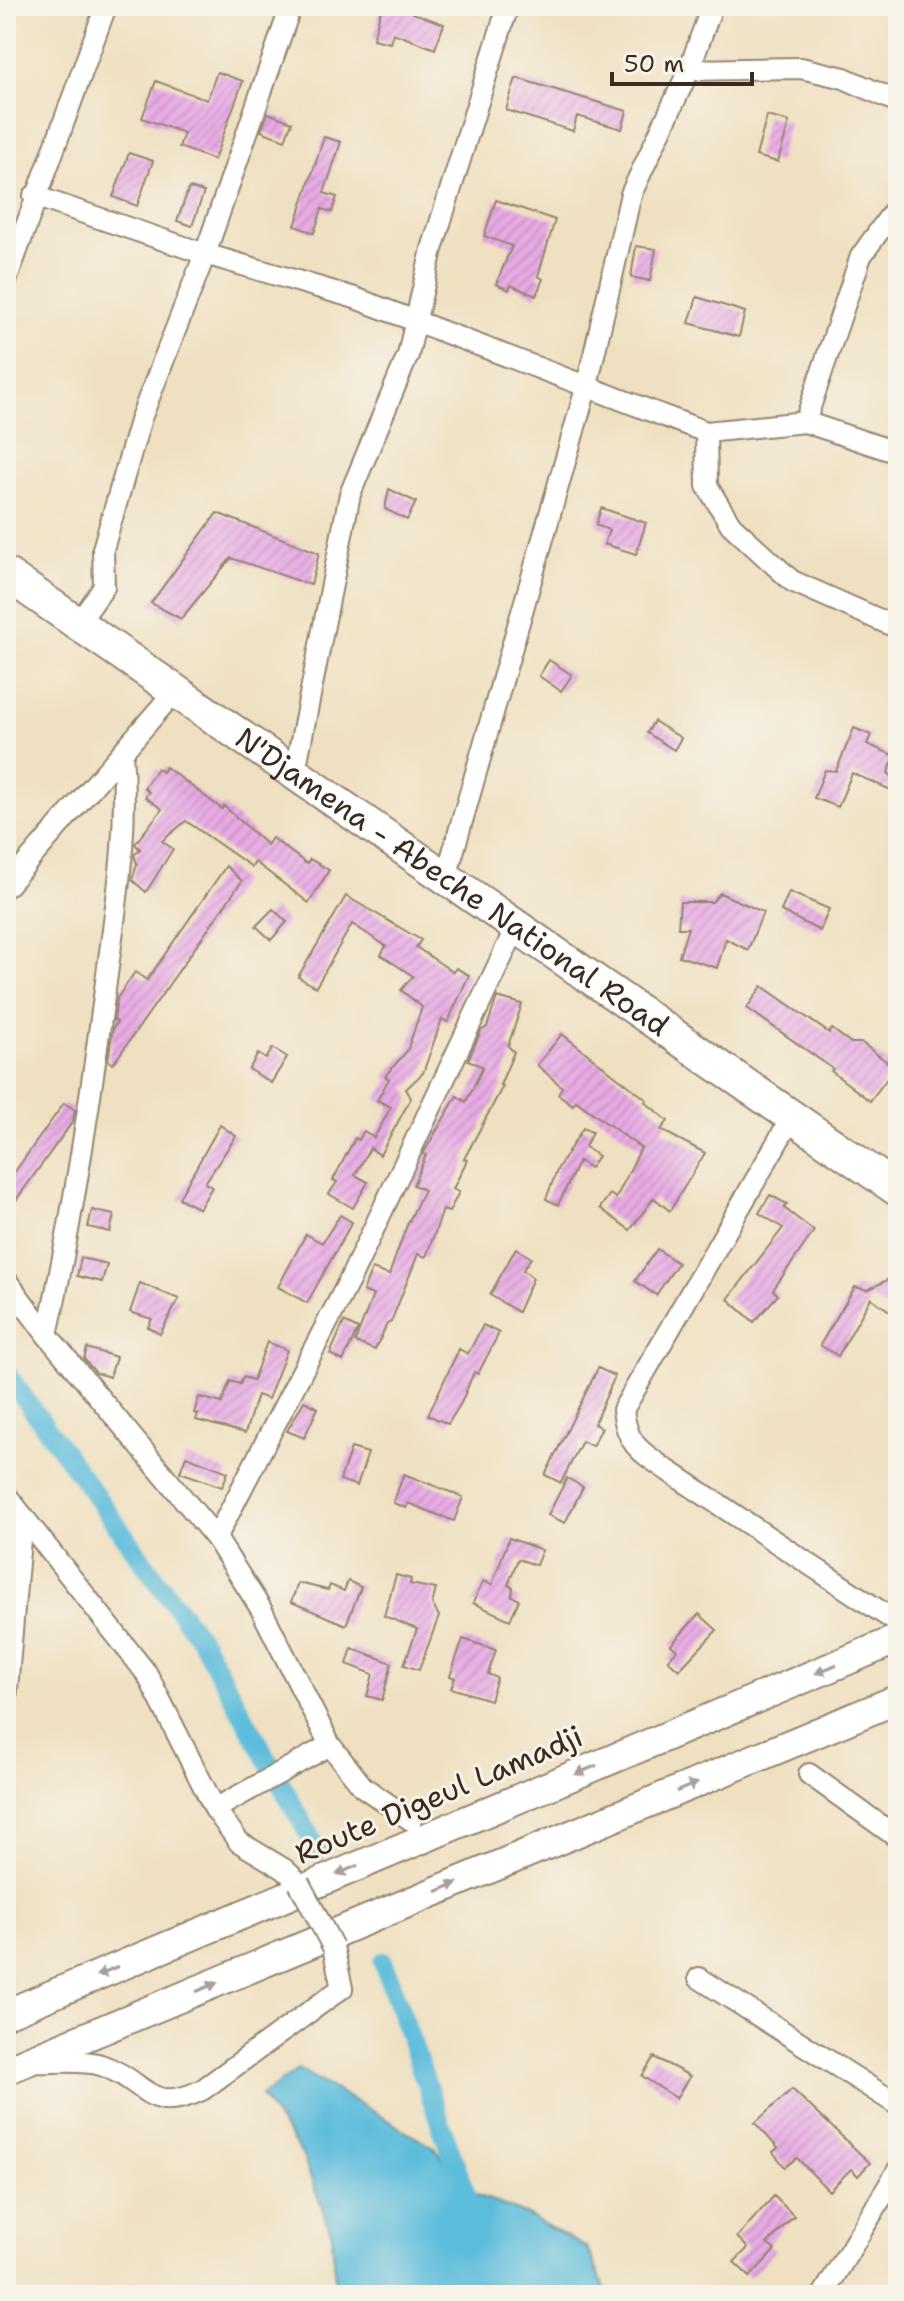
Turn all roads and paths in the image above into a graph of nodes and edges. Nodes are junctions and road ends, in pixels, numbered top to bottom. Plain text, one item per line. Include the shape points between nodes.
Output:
1 (106, 6) edge
2 (291, 6) edge
3 (508, 6) edge
4 (712, 6) edge
5 (689, 70) junction
6 (898, 102) edge
7 (34, 196) junction
8 (898, 205) edge
9 (205, 254) junction
10 (6, 281) edge
11 (414, 323) junction
12 (587, 385) junction
13 (805, 422) junction
14 (706, 432) junction
15 (898, 453) edge
16 (7, 576) edge
17 (78, 624) junction
18 (898, 628) edge
19 (175, 691) junction
20 (122, 753) junction
21 (294, 776) junction
22 (446, 877) junction
23 (6, 887) edge
24 (517, 925) junction
25 (793, 1115) junction
26 (898, 1190) edge
27 (6, 1280) edge
28 (47, 1335) junction
29 (6, 1495) edge
30 (22, 1517) junction
31 (216, 1538) junction
32 (898, 1623) edge
33 (898, 1639) edge
34 (898, 1699) edge
35 (6, 1700) edge
36 (330, 1745) junction
37 (809, 1774) dead end
38 (215, 1809) junction
39 (411, 1820) dead end
40 (898, 1838) edge
41 (699, 1978) dead end
42 (6, 2014) edge
43 (17, 2066) edge
44 (898, 2105) edge
45 (898, 2170) edge
46 (823, 2295) edge

1 - 7 street
2 - 9 street
3 - 11 street
4 - 5 street
5 - 6 street via 801,68 844,78
5 - 12 street via 631,194
7 - 9 street
7 - 10 street
8 - 13 street via 861,256
9 - 11 street via 319,286
9 - 17 street via 141,418 103,549 104,587
11 - 12 street
11 - 21 street via 408,355 350,494
12 - 14 street
12 - 22 street
13 - 14 street
13 - 15 street
14 - 18 street via 707,486 731,525 792,581
16 - 17 highway, N'Djamena - Abeche National Road
17 - 19 highway, N'Djamena - Abeche National Road
19 - 20 street
19 - 21 highway, N'Djamena - Abeche National Road
20 - 23 street
20 - 28 street via 126,829 120,876 69,1236
21 - 22 highway, N'Djamena - Abeche National Road
22 - 24 highway, N'Djamena - Abeche National Road
24 - 25 highway, N'Djamena - Abeche National Road
24 - 31 street via 350,1279
25 - 26 highway, N'Djamena - Abeche National Road
25 - 32 street via 623,1410 626,1434 670,1472
27 - 28 street
28 - 31 street
29 - 30 street
30 - 35 street
30 - 38 street via 147,1674
31 - 36 street via 261,1609
33 -> 42 main road, Route Digeul Lamadji
43 -> 34 main road
36 - 38 street
36 - 39 street via 363,1787
37 - 40 street
38 - 43 street, bridge via 239,1842 299,1883 333,1947 342,1988 202,2090 176,2102 158,2099 98,2064
41 - 44 street
45 - 46 street

